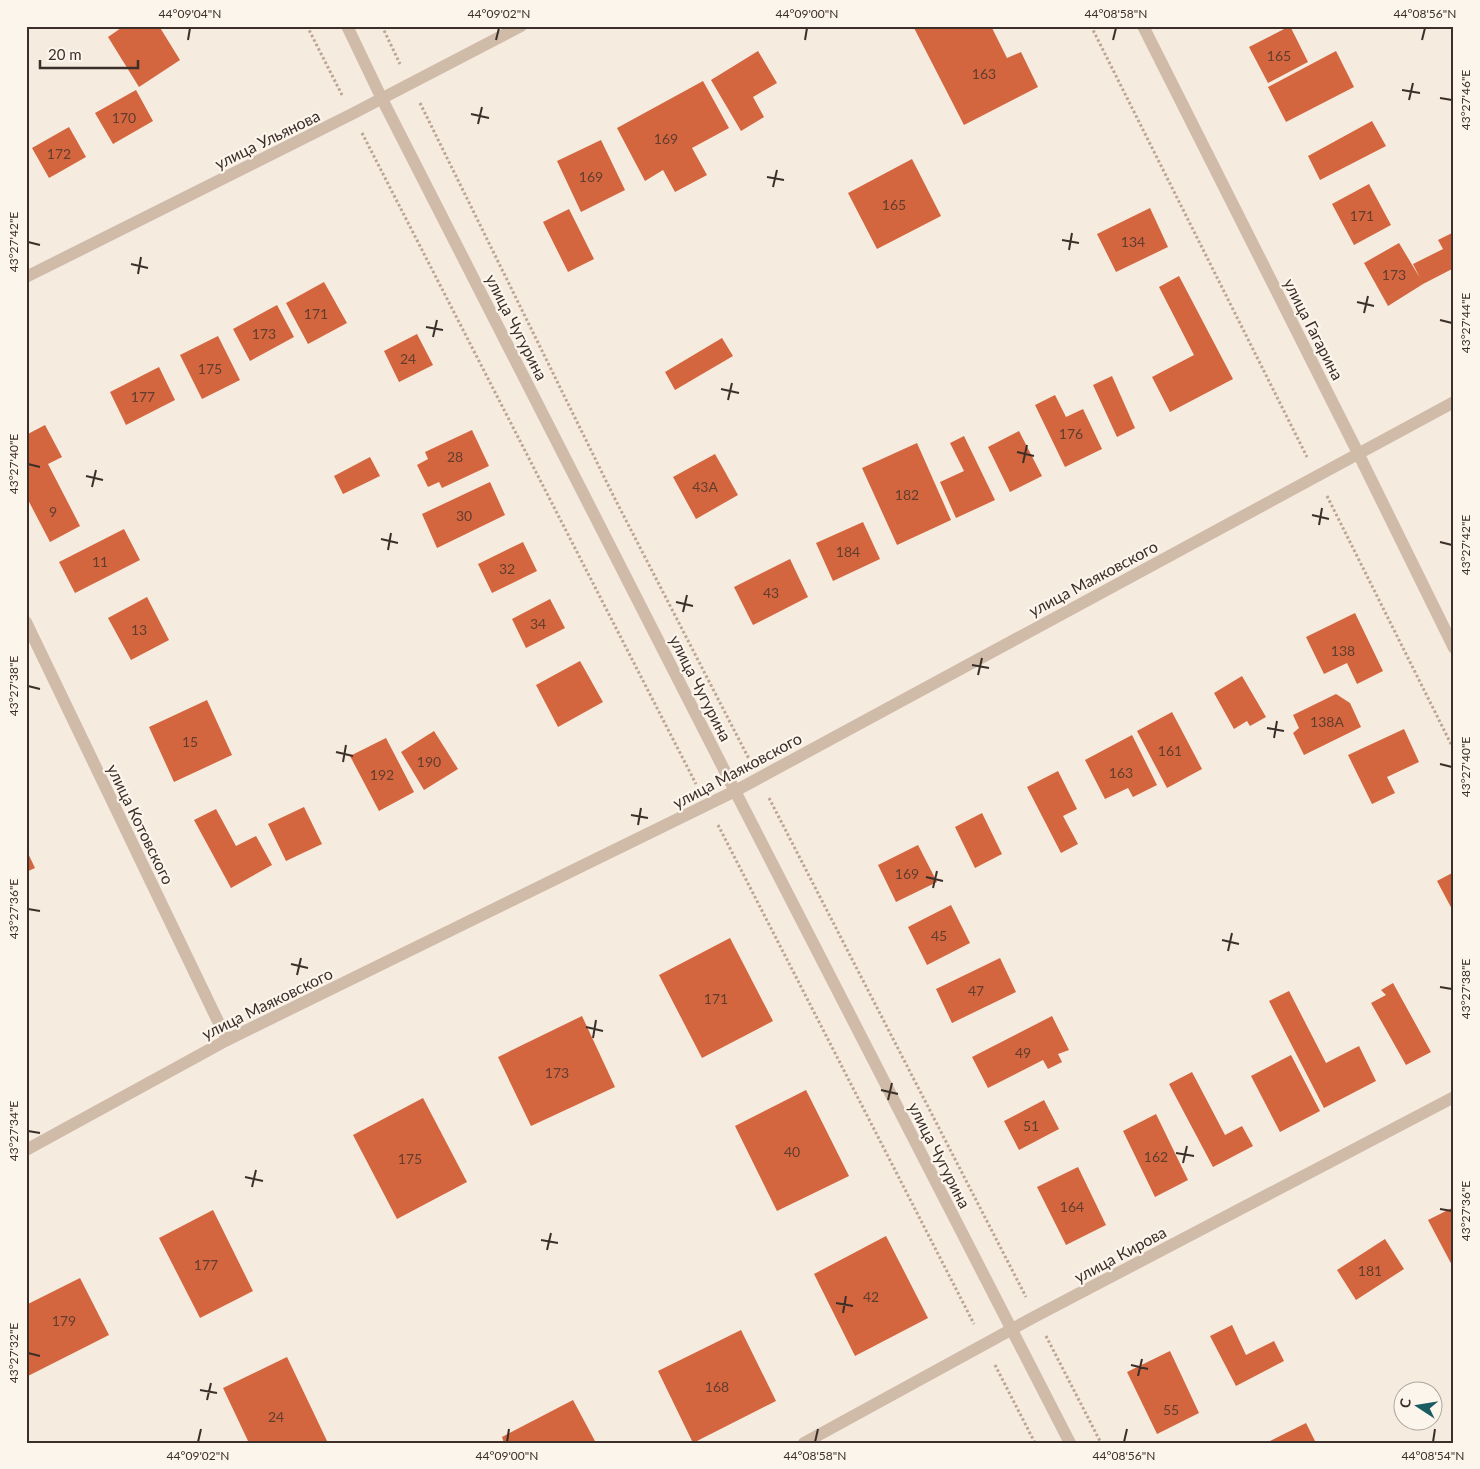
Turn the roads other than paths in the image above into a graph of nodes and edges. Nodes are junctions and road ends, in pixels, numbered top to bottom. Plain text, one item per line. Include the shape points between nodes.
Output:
1 (347, 26) edge
2 (520, 26) edge
3 (1143, 26) edge
4 (382, 99) junction
5 (26, 277) edge
6 (1454, 402) edge
7 (1358, 453) junction
8 (26, 622) edge
9 (1454, 648) edge
10 (735, 791) junction
11 (226, 1040) junction
12 (1454, 1097) edge
13 (26, 1150) edge
14 (1012, 1329) junction
15 (804, 1443) edge
16 (1070, 1443) edge

1 - 4 street, улица Чугурина
2 - 4 street, улица Ульянова
3 - 7 street, улица Гагарина
4 - 5 street, улица Ульянова
4 - 10 street, улица Чугурина
6 - 7 street, улица Маяковского
7 - 9 street, улица Гагарина
7 - 10 street, улица Маяковского
8 - 11 street, улица Котовского
10 - 11 street, улица Маяковского
10 - 14 street, улица Чугурина
11 - 13 street, улица Маяковского
12 - 14 street, улица Кирова
14 - 15 street, улица Кирова
14 - 16 street, улица Чугурина

